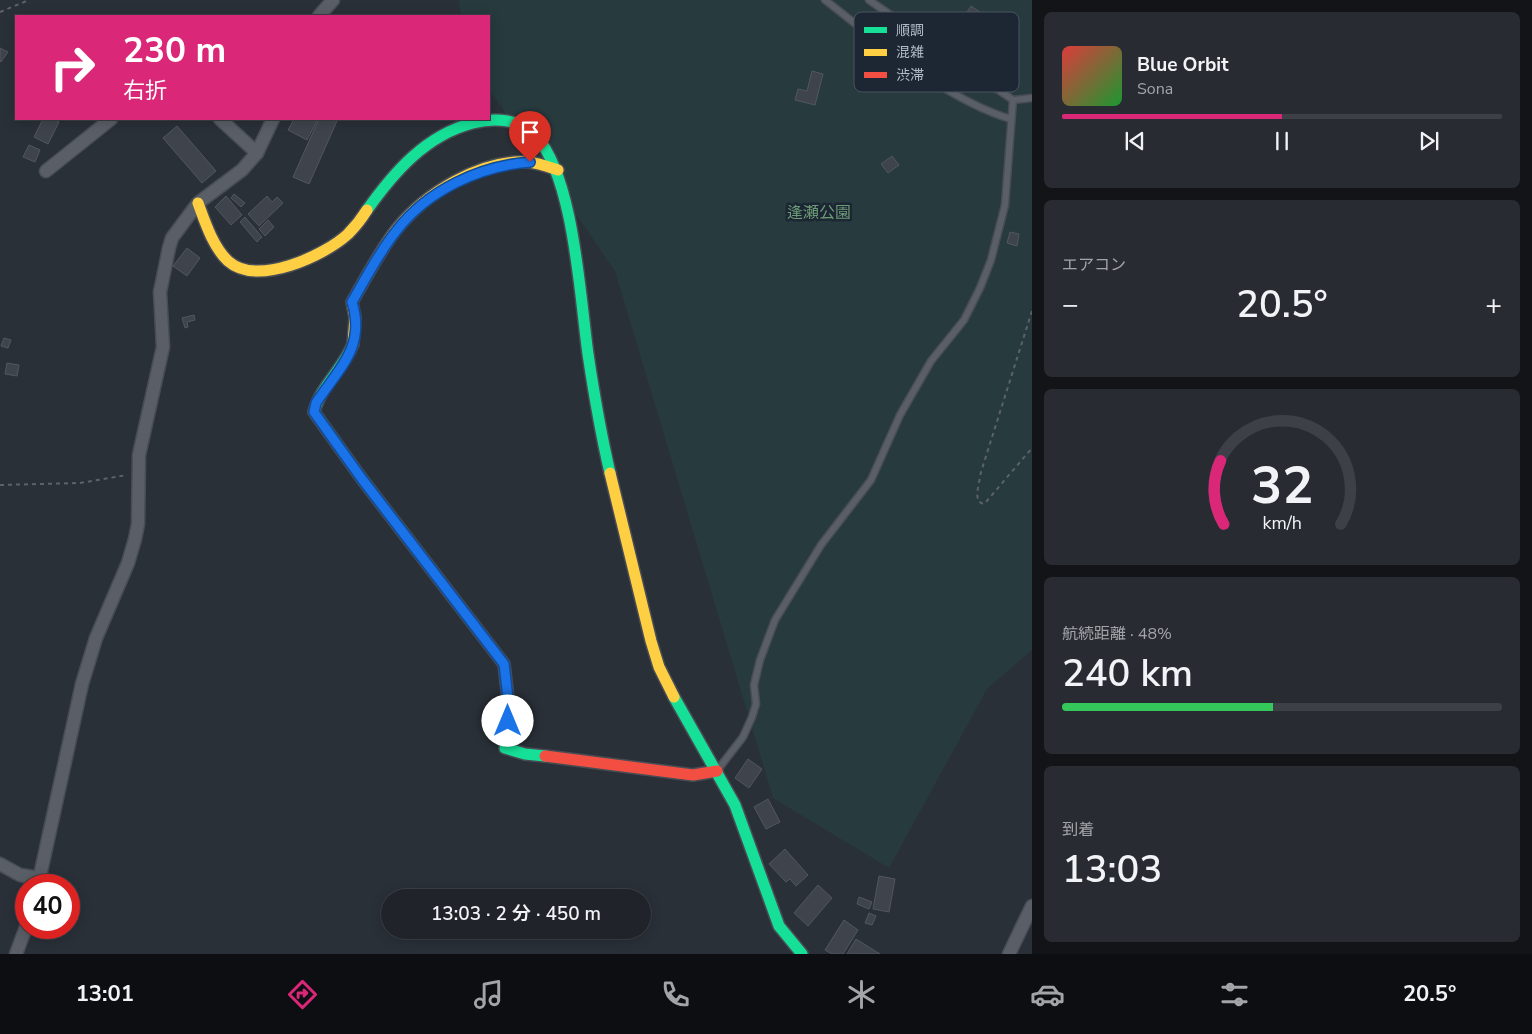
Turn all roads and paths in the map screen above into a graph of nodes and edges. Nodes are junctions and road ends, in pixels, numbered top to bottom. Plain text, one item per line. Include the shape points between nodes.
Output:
1 (29, 0) edge
2 (333, 0) edge
3 (825, 0) edge
4 (869, 0) edge
5 (0, 12) edge
6 (886, 12) edge
7 (320, 15) edge
8 (854, 21) edge
9 (955, 92) edge
10 (1001, 92) edge
11 (1032, 98) edge
12 (1013, 100) junction
13 (1011, 119) junction
14 (110, 120) edge
15 (221, 120) edge
16 (273, 120) edge
17 (489, 120) edge
18 (490, 120) edge
19 (257, 153) junction
20 (558, 170) junction
21 (46, 171) dead end
22 (198, 203) junction
23 (1032, 311) edge
24 (1032, 448) edge
25 (137, 477) junction
26 (0, 486) edge
27 (717, 771) junction
28 (0, 864) edge
29 (18, 874) edge
30 (40, 874) edge
31 (1032, 906) edge
32 (23, 939) edge
33 (20, 953) edge
34 (802, 954) edge
35 (1009, 954) edge

1 - 5 path
2 - 7 street
3 - 8 lane
4 - 6 lane
9 - 13 lane
10 - 12 lane
11 - 12 lane
12 - 13 lane
13 - 27 lane via 1005,205 980,288 964,320 931,361 904,407 871,480 822,545 775,620 754,685 756,704 752,717 743,737
14 - 21 street
15 - 19 street
16 - 19 street
17 - 22 street via 445,133 419,150 392,177 349,233 330,248 261,273 241,270 228,262
18 - 20 street via 518,123 533,133
19 - 22 street via 242,170
20 - 27 street via 571,232 600,429 648,629 664,677
20 - 27 street via 530,162 490,167 446,188 397,229 352,302 356,316 356,341 350,356 316,403 314,412 504,664 509,707 505,748 525,754 693,775
22 - 25 street via 172,238 162,273 163,347
23 - 24 path via 981,472 976,493 978,501 986,502
25 - 26 path via 125,475 80,483
25 - 30 street via 138,524 132,550 96,638 82,684
27 - 34 street via 743,824 773,914
28 - 29 street
31 - 35 street
32 - 33 street

